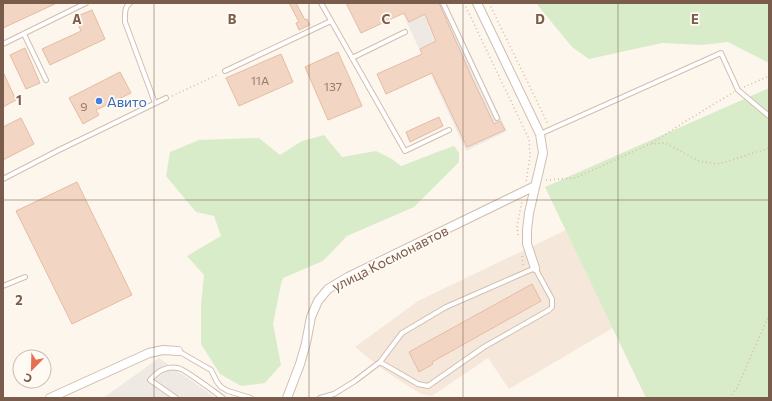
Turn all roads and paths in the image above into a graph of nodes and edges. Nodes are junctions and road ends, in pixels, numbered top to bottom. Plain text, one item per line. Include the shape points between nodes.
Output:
1 (86, 3) edge
2 (130, 3) edge
3 (321, 3) edge
4 (443, 3) edge
5 (464, 3) edge
6 (477, 3) edge
7 (490, 3) edge
8 (331, 21) junction
9 (405, 32) dead end
10 (24, 34) junction
11 (3, 44) edge
12 (352, 58) junction
13 (225, 71) joint
14 (769, 76) edge
15 (46, 80) dead end
16 (738, 90) junction
17 (166, 98) joint
18 (155, 103) junction
19 (769, 116) edge
20 (497, 118) dead end
21 (551, 129) junction
22 (449, 130) dead end
23 (540, 134) junction
24 (650, 144) junction
25 (769, 148) edge
26 (3, 179) edge
27 (536, 183) junction
28 (524, 192) junction
29 (519, 239) dead end
30 (521, 253) dead end
31 (535, 268) junction
32 (524, 273) junction
33 (25, 277) dead end
34 (3, 286) edge
35 (769, 315) edge
36 (178, 351) joint
37 (380, 362) junction
38 (50, 398) edge
39 (176, 398) edge
40 (223, 398) edge
41 (251, 398) edge
42 (287, 398) edge
43 (320, 398) edge
44 (729, 398) edge

1 - 10 lane
2 - 18 lane via 125,12 125,22
3 - 8 lane
4 - 20 lane
5 - 28 path via 529,139 530,156
6 - 23 street
7 - 21 path
8 - 12 lane
8 - 13 lane
9 - 12 lane
10 - 11 lane
10 - 15 lane
12 - 22 lane via 405,151
13 - 17 path
14 - 16 path
16 - 19 lane
16 - 21 lane via 720,53
16 - 24 path
17 - 18 lane
18 - 26 lane
21 - 23 lane
23 - 27 street via 543,153
24 - 25 path via 665,142 699,161 719,164
24 - 27 path via 575,178
27 - 28 street, улица Космонавтов
27 - 31 street via 527,230 527,244
28 - 29 path via 517,226
28 - 42 street, улица Космонавтов via 328,289 318,301 311,316 306,343
30 - 32 path
31 - 32 lane
31 - 37 lane via 552,300 552,307 484,347 432,384 418,384
32 - 37 lane via 446,307 402,333
33 - 34 lane
35 - 44 path via 737,388
36 - 38 street via 149,353
36 - 41 lane via 211,370 221,387
37 - 43 lane via 334,394
39 - 40 lane via 150,380 163,369 180,368

